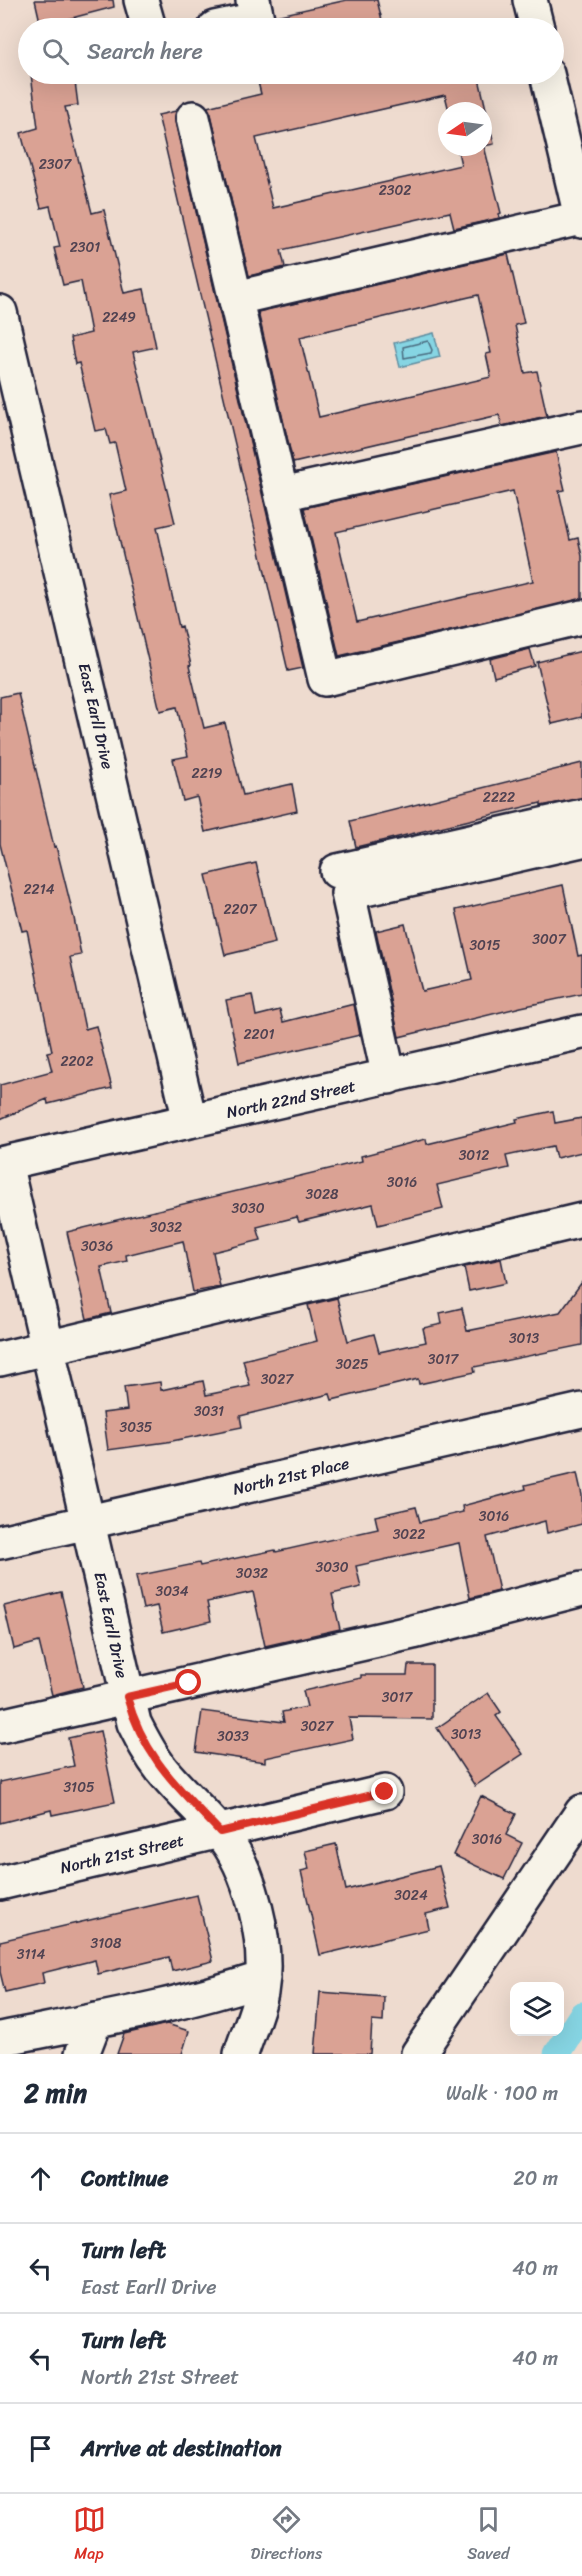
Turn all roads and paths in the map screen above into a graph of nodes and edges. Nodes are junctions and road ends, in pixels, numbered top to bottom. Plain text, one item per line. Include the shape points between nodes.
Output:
1 (141, 0) edge
2 (253, 0) edge
3 (530, 0) edge
4 (146, 18) edge
5 (258, 18) edge
6 (534, 18) edge
7 (553, 84) edge
8 (570, 114) edge
9 (193, 118) dead end
10 (582, 220) edge
11 (236, 298) junction
12 (0, 312) edge
13 (4, 350) edge
14 (582, 427) edge
15 (282, 494) junction
16 (582, 617) edge
17 (582, 816) edge
18 (582, 840) edge
19 (337, 871) dead end
20 (582, 1032) edge
21 (389, 1077) junction
22 (190, 1121) junction
23 (2, 1163) edge
24 (582, 1220) edge
25 (48, 1348) junction
26 (0, 1359) edge
27 (582, 1410) edge
28 (88, 1522) junction
29 (0, 1542) edge
30 (582, 1589) edge
31 (127, 1697) junction
32 (0, 1726) edge
33 (385, 1792) dead end
34 (582, 1812) edge
35 (220, 1832) junction
36 (0, 1883) edge
37 (263, 1978) junction
38 (95, 2020) junction
39 (0, 2039) edge
40 (82, 2054) edge
41 (241, 2054) edge
42 (418, 2054) edge

1 - 4 street
2 - 5 street
3 - 6 street
7 - 8 street
8 - 10 street
9 - 11 street
10 - 11 street
11 - 15 street
12 - 13 street, East Earll Drive
13 - 22 street, East Earll Drive
14 - 15 street
15 - 16 street via 325,679
17 - 19 street
18 - 21 street via 348,893
20 - 21 street, North 22nd Street
21 - 22 street, North 22nd Street
22 - 23 street, North 22nd Street
23 - 25 street, East Earll Drive
24 - 25 street
25 - 26 street
25 - 28 street, East Earll Drive
27 - 28 street, North 21st Place
28 - 29 street, North 21st Place
28 - 31 street, East Earll Drive
30 - 31 street
31 - 32 street
31 - 35 street, East Earll Drive via 148,1752
33 - 35 street, North 21st Street
34 - 42 street
35 - 36 street, North 21st Street
35 - 37 street, East Earll Drive via 241,1868 253,1901 263,1952
37 - 38 street
37 - 41 street, East Earll Drive
38 - 39 street
38 - 40 street

